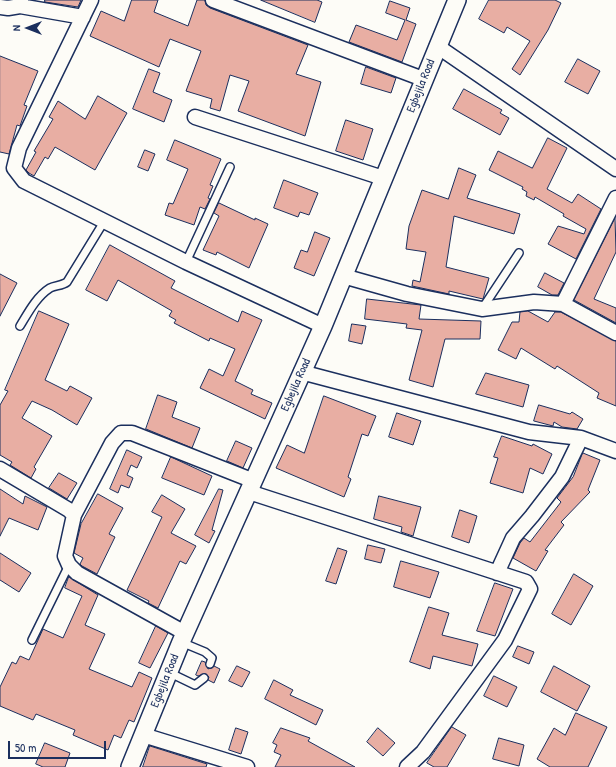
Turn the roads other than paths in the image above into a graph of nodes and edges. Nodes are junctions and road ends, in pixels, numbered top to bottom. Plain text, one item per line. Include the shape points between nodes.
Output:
1 (92, 0) edge
2 (213, 0) edge
3 (457, 0) edge
4 (21, 3) edge
5 (0, 7) edge
6 (83, 17) junction
7 (437, 46) junction
8 (424, 79) junction
9 (195, 116) dead end
10 (230, 167) dead end
11 (616, 169) edge
12 (383, 178) junction
13 (616, 198) edge
14 (105, 220) junction
15 (519, 253) dead end
16 (186, 262) junction
17 (344, 276) junction
18 (563, 304) junction
19 (482, 309) junction
20 (20, 326) dead end
21 (322, 326) junction
22 (616, 333) edge
23 (301, 372) junction
24 (581, 438) junction
25 (616, 451) edge
26 (0, 469) edge
27 (252, 486) junction
28 (74, 515) junction
29 (69, 565) junction
30 (497, 573) junction
31 (183, 637) junction
32 (32, 640) dead end
33 (210, 664) dead end
34 (168, 672) junction
35 (204, 678) dead end
36 (143, 735) junction
37 (130, 767) edge
38 (247, 767) edge
39 (408, 767) edge

1 - 6 street
2 - 8 street
3 - 7 street, Egbejila Road
4 - 5 street via 8,8
4 - 6 street
6 - 14 street via 19,148 14,168 24,181
7 - 8 street, Egbejila Road
7 - 11 street
8 - 12 street, Egbejila Road
9 - 12 street
10 - 16 lane
12 - 17 street, Egbejila Road
13 - 18 street
14 - 16 street
14 - 20 lane via 67,282 62,286 50,287
15 - 19 lane
16 - 21 street
17 - 19 street via 407,294
17 - 21 street, Egbejila Road
18 - 19 street via 534,302
18 - 22 street
21 - 23 street, Egbejila Road
23 - 24 street via 529,432
23 - 27 street, Egbejila Road
24 - 25 street
24 - 30 street via 562,477 513,538
26 - 28 street
27 - 28 street via 132,433 121,433 112,443
27 - 30 street
27 - 31 street, Egbejila Road
28 - 29 street via 65,556
29 - 31 street via 77,573
29 - 32 lane
30 - 39 street via 526,582 530,589 505,640 423,752
31 - 33 lane via 212,658
31 - 34 street, Egbejila Road
34 - 35 lane via 195,685
34 - 36 street, Egbejila Road
36 - 37 street, Egbejila Road
36 - 38 street

